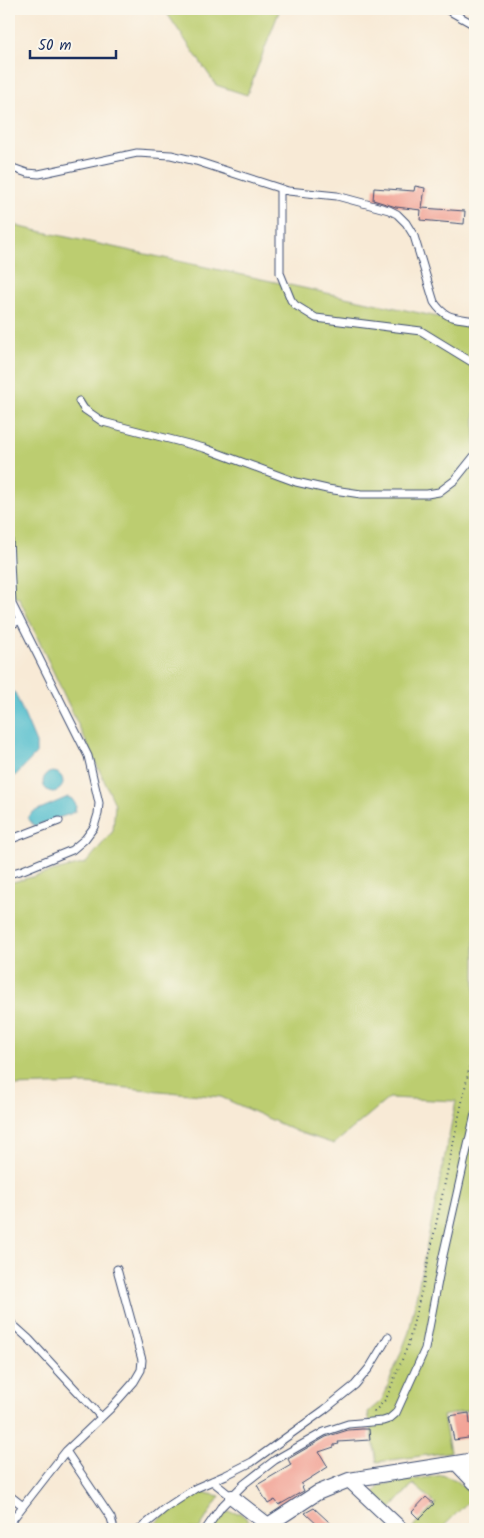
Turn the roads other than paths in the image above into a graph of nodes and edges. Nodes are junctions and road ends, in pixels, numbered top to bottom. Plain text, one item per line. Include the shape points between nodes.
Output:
1 (446, 9) edge
2 (475, 24) edge
3 (10, 167) dead end
4 (280, 189) junction
5 (475, 321) edge
6 (475, 364) edge
7 (79, 401) dead end
8 (475, 455) edge
9 (9, 539) edge
10 (20, 620) junction
11 (9, 626) edge
12 (59, 821) dead end
13 (9, 840) edge
14 (9, 874) edge
15 (475, 1114) edge
16 (117, 1268) dead end
17 (9, 1321) edge
18 (388, 1337) dead end
19 (101, 1418) junction
20 (66, 1451) junction
21 (475, 1460) edge
22 (456, 1463) junction
23 (348, 1480) junction
24 (212, 1481) junction
25 (475, 1483) edge
26 (9, 1495) edge
27 (232, 1497) junction
28 (23, 1506) junction
29 (9, 1524) edge
30 (270, 1527) edge
31 (114, 1529) edge
32 (140, 1529) edge
33 (206, 1529) edge
34 (401, 1529) edge

1 - 2 lane
3 - 4 lane via 39,174 137,154 170,155
4 - 5 lane via 336,196 397,214 414,236 434,302 440,311
4 - 6 lane via 280,273 295,306 316,318 421,331
7 - 8 lane via 84,409 103,422 204,448 296,482 361,494 439,492 456,480
9 - 10 lane via 12,604
10 - 11 lane
10 - 14 lane via 88,756 99,803 94,827 85,840 72,850
12 - 13 lane
15 - 27 lane via 425,1349 396,1413 384,1421 348,1424 324,1432 275,1460
16 - 19 lane via 142,1360 141,1370
17 - 19 lane
18 - 24 lane via 355,1385 279,1444 252,1462
19 - 20 lane
20 - 28 lane
20 - 31 lane via 111,1518
21 - 22 street
22 - 23 street
22 - 25 street
23 - 30 street via 317,1493
23 - 34 street
24 - 27 lane
24 - 32 lane via 164,1509
26 - 28 lane
27 - 30 street
27 - 33 lane
28 - 29 lane

